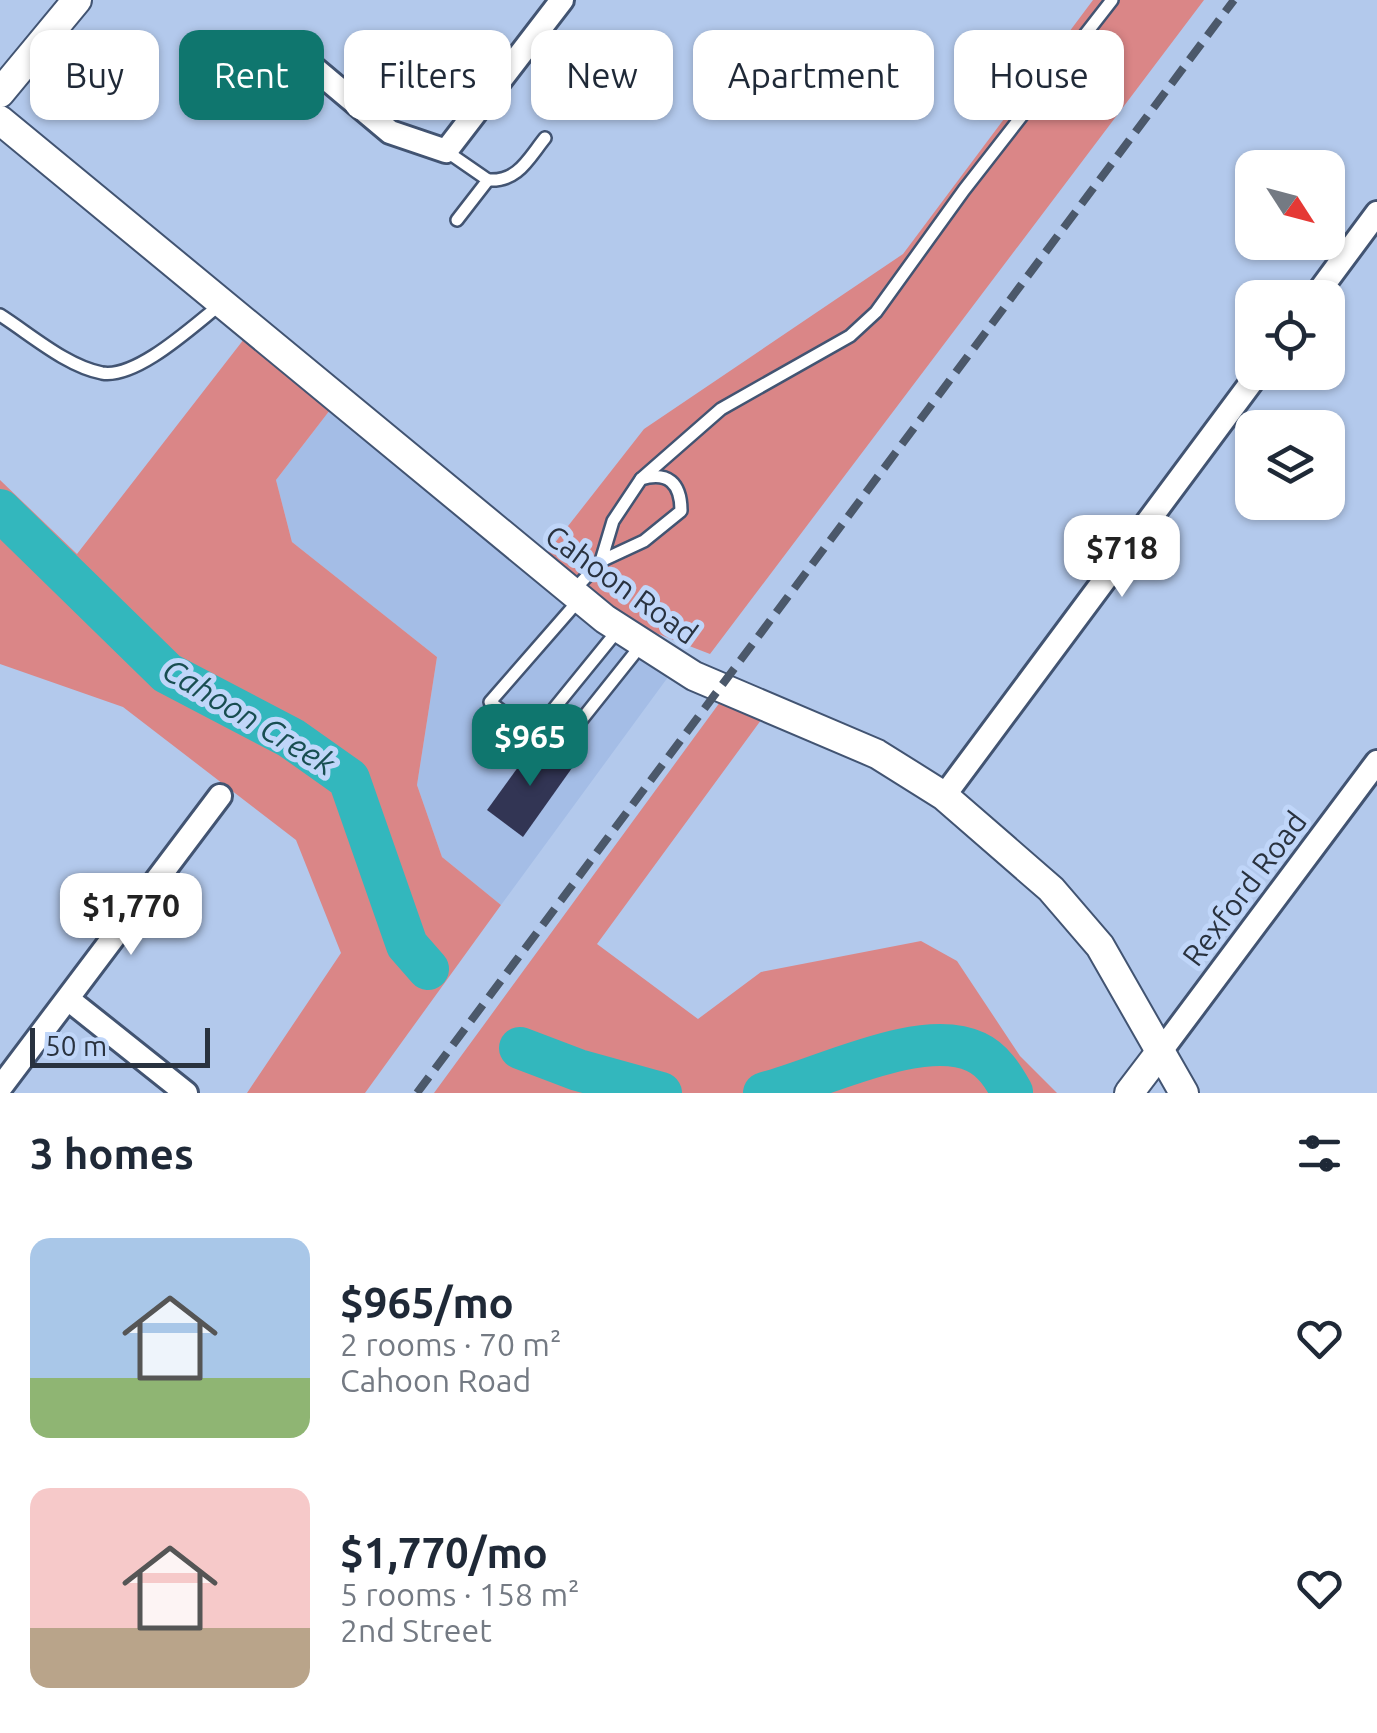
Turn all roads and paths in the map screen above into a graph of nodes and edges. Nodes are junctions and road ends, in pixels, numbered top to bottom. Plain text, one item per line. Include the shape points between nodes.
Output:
1 (77, 0) edge
2 (562, 0) edge
3 (1112, 0) edge
4 (324, 77) edge
5 (0, 93) edge
6 (1, 124) edge
7 (546, 138) dead end
8 (446, 152) junction
9 (488, 180) junction
10 (1377, 213) edge
11 (456, 220) dead end
12 (1327, 280) edge
13 (221, 304) junction
14 (0, 315) edge
15 (1246, 390) edge
16 (640, 479) junction
17 (601, 561) junction
18 (575, 596) junction
19 (630, 637) junction
20 (548, 716) junction
21 (1377, 762) edge
22 (220, 796) dead end
23 (944, 796) junction
24 (68, 999) junction
25 (1162, 1051) junction
26 (0, 1088) edge
27 (186, 1093) edge
28 (1129, 1093) edge
29 (1184, 1093) edge

1 - 5 street
2 - 8 street
3 - 16 lane via 876,312 850,336 721,409
4 - 8 street via 390,132
6 - 13 street, Cahoon Road
7 - 9 lane via 515,176
8 - 9 lane
9 - 11 lane
10 - 12 street
13 - 14 lane via 152,358 106,374 82,367
13 - 18 street, Cahoon Road
15 - 23 street
16 - 17 lane via 613,521
16 - 17 lane via 671,479 681,492 681,510 644,542
17 - 18 lane
18 - 19 street, Cahoon Road
18 - 20 lane via 490,702 511,718
19 - 20 lane
19 - 20 lane via 571,733
19 - 23 street, Cahoon Road via 720,688 877,754
21 - 25 street, Rexford Road
22 - 24 street
23 - 25 street, Cahoon Road via 1052,889 1100,946
24 - 26 street
24 - 27 street
25 - 28 street
25 - 29 street, Cahoon Road

